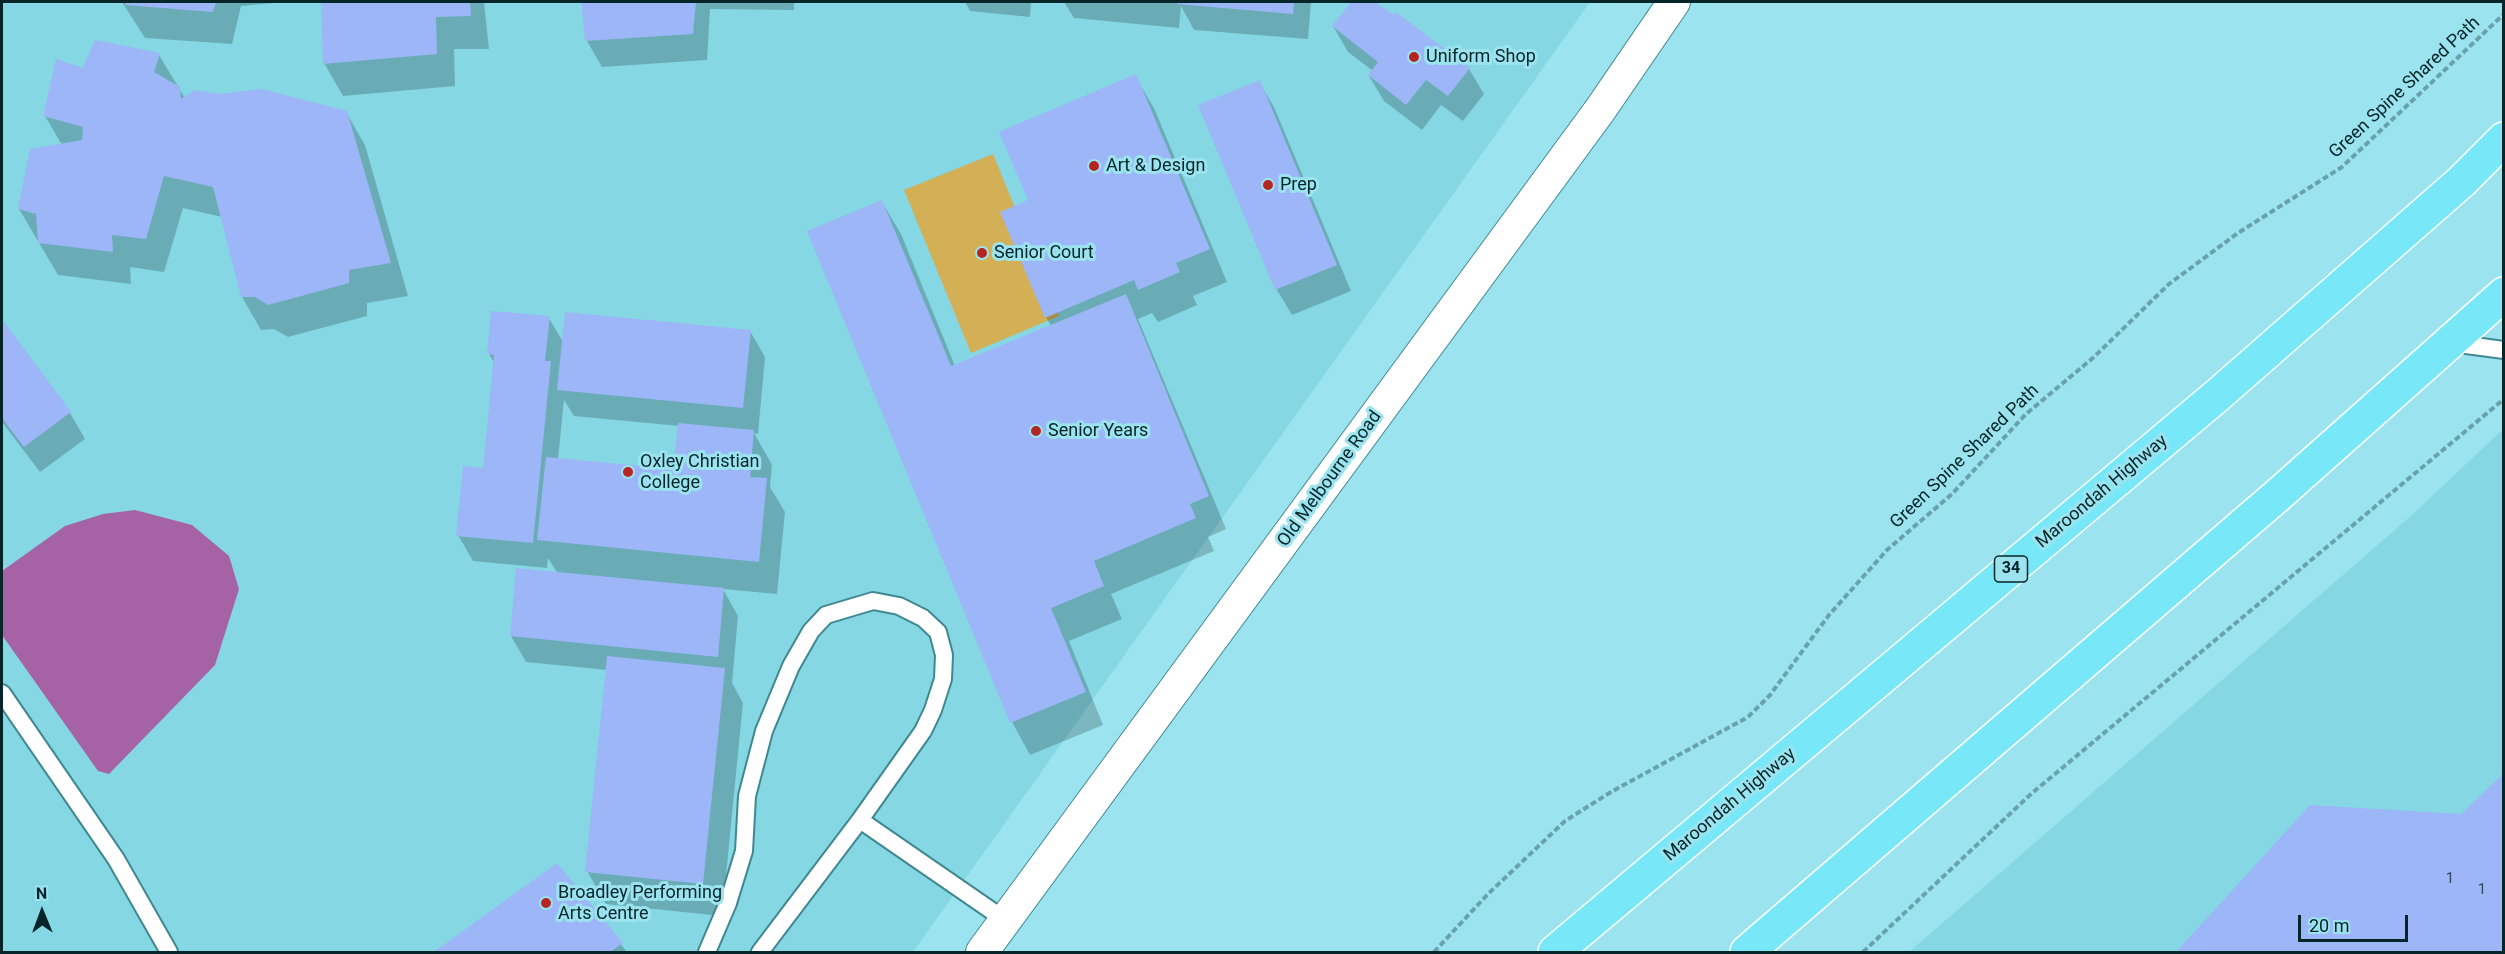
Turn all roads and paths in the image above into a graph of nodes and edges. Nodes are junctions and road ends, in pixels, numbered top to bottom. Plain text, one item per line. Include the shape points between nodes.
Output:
1 (1674, 2) edge
2 (2504, 14) edge
3 (2504, 139) edge
4 (2504, 294) edge
5 (2450, 343) junction
6 (2504, 350) edge
7 (2504, 399) edge
8 (2, 693) edge
9 (861, 820) junction
10 (1005, 920) junction
11 (169, 952) edge
12 (707, 952) edge
13 (760, 952) edge
14 (982, 952) edge
15 (1434, 952) edge
16 (1555, 952) edge
17 (1747, 952) edge
18 (1863, 952) edge

1 - 10 street, Old Melbourne Road via 1600,110
2 - 15 path, Green Spine Shared Path via 2342,167 2238,233 2169,284 2094,357 2026,414 1952,494 1887,550 1748,717 1565,821
3 - 16 highway, Maroondah Highway / 34 via 2462,181 2219,394
4 - 5 highway
5 - 6 lane
5 - 17 highway
7 - 18 path via 2031,794
8 - 11 lane via 116,859
9 - 10 lane
9 - 12 lane via 923,731 943,679 944,656 938,632 899,606 873,601 826,615 811,631 791,666 764,731 747,795 744,851
9 - 13 lane
10 - 14 street, Old Melbourne Road

